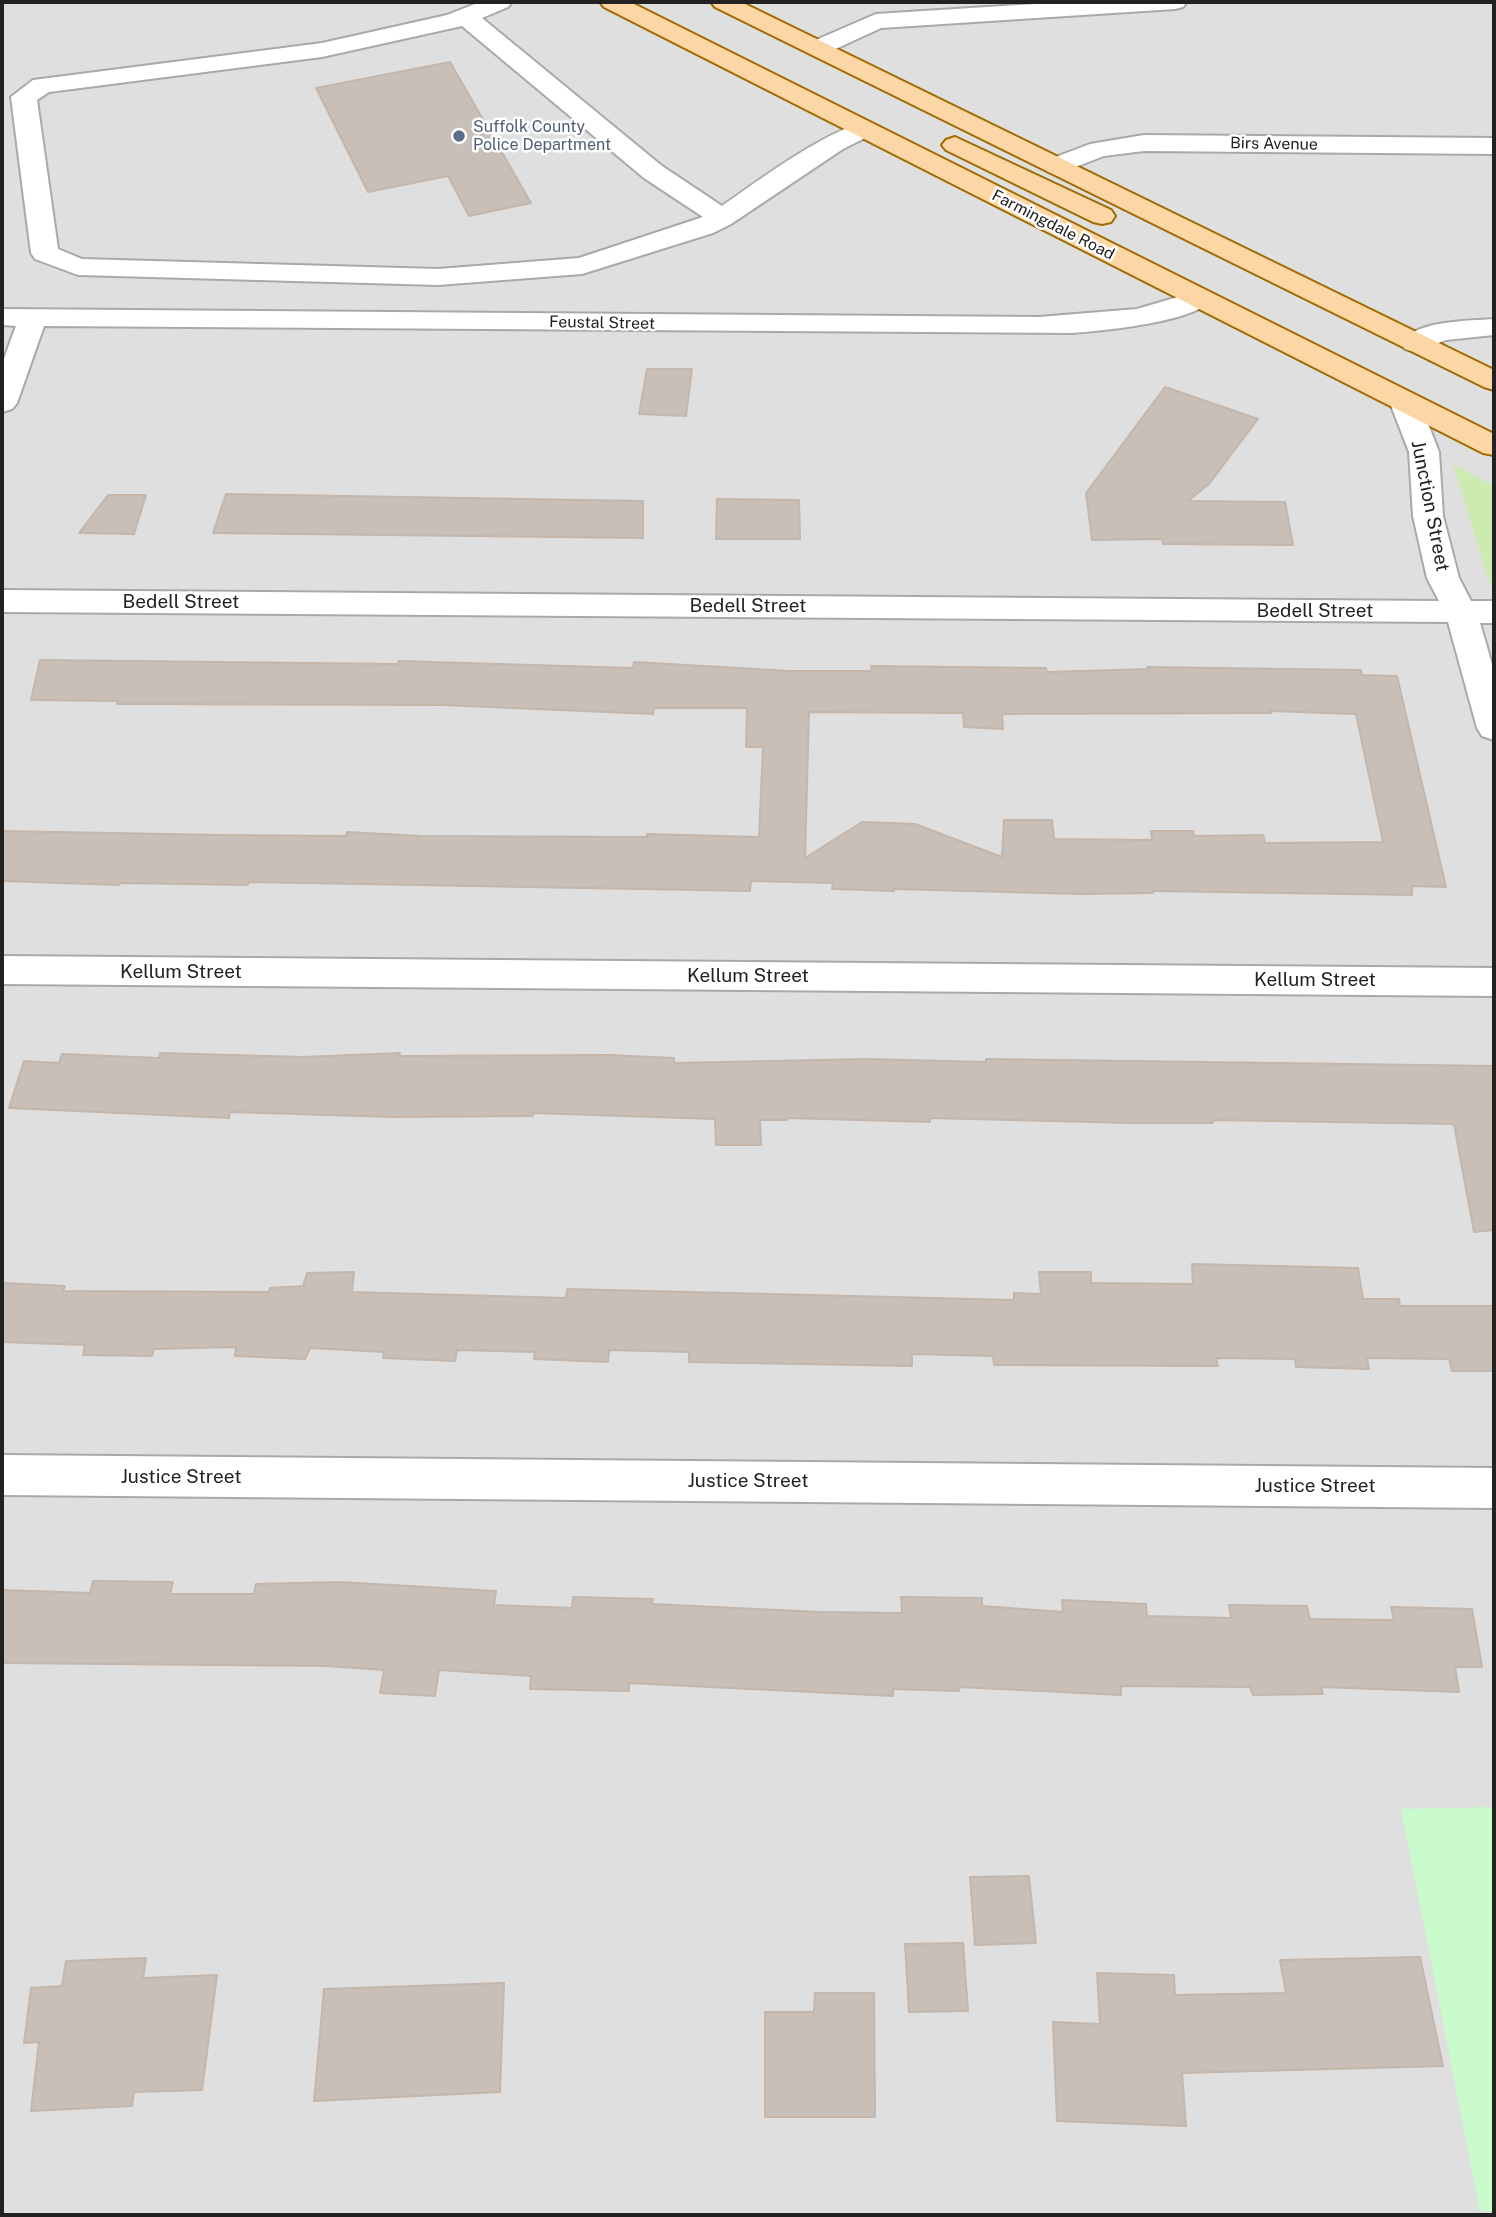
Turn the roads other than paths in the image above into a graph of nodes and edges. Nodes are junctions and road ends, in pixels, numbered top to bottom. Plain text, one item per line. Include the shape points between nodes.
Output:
1 (500, 2) edge
2 (612, 2) edge
3 (723, 2) edge
4 (1175, 2) edge
5 (871, 11) edge
6 (465, 16) junction
7 (818, 48) junction
8 (864, 129) junction
9 (1494, 146) edge
10 (1057, 166) junction
11 (722, 218) junction
12 (1267, 270) junction
13 (1198, 299) junction
14 (2, 317) edge
15 (33, 317) junction
16 (1494, 327) edge
17 (1415, 343) junction
18 (1494, 381) edge
19 (2, 403) edge
20 (1405, 403) junction
21 (1448, 424) junction
22 (1494, 438) edge
23 (1494, 446) edge
24 (2, 601) edge
25 (1461, 612) junction
26 (1494, 612) edge
27 (1494, 728) edge
28 (2, 970) edge
29 (1494, 982) edge
30 (2, 1475) edge
31 (1494, 1488) edge

1 - 6 street
2 - 8 main road, Farmingdale Road
3 - 7 main road
4 - 5 street
5 - 7 street
6 - 11 street via 653,172
6 - 11 street via 322,50 42,85 24,97 45,253 78,267 438,276 582,266
7 - 10 main road
8 - 11 street
8 - 12 main road via 894,124 922,130 1112,220
8 - 13 main road, Farmingdale Road
9 - 10 street, Birs Avenue via 1128,143 1091,151
10 - 12 main road
12 - 17 main road
13 - 15 street, Feustal Street via 1158,313 1090,323 941,326
13 - 20 main road, Farmingdale Road
14 - 15 street, Feustal Street
15 - 19 street
16 - 17 street via 1441,332
17 - 18 main road
20 - 21 main road, Farmingdale Road
20 - 25 street, Junction Street via 1424,452 1428,516 1443,578
21 - 22 main road
21 - 23 main road, Farmingdale Road
24 - 25 street, Bedell Street
25 - 26 street, Bedell Street
25 - 27 street, Junction Street
28 - 29 street, Kellum Street
30 - 31 street, Justice Street

